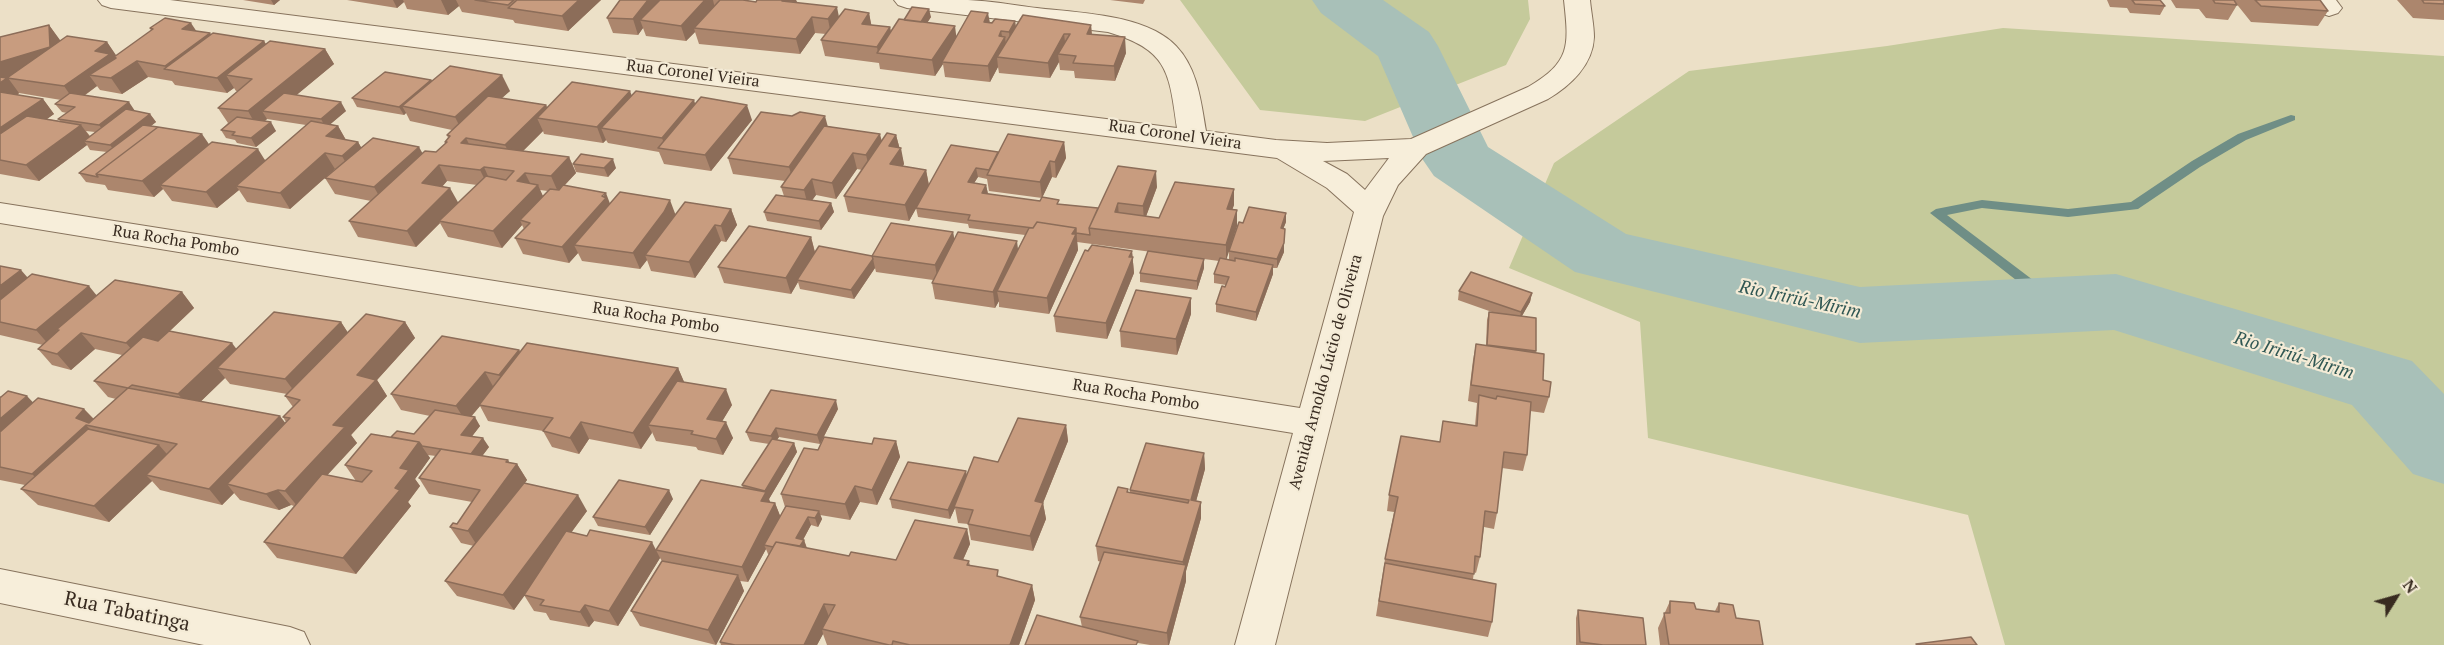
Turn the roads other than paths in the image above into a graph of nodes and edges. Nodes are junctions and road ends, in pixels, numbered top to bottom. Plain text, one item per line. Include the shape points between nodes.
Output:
1 (111, 0) edge
2 (907, 0) edge
3 (1577, 0) edge
4 (1193, 137) junction
5 (1419, 146) junction
6 (1276, 149) junction
7 (1370, 210) junction
8 (0, 213) edge
9 (1312, 423) junction
10 (0, 586) edge
11 (290, 645) edge
12 (1255, 645) edge

1 - 4 street, Rua Coronel Vieira
2 - 4 street via 1141,32 1161,43 1176,59 1184,81
3 - 5 street via 1581,38 1577,54 1555,83
4 - 6 street, Rua Coronel Vieira
5 - 6 street via 1327,152
5 - 7 street, Avenida Arnoldo Lúcio de Oliveira via 1395,167
6 - 7 street via 1337,181
7 - 9 street, Avenida Arnoldo Lúcio de Oliveira
8 - 9 street, Rua Rocha Pombo
9 - 12 street, Avenida Arnoldo Lúcio de Oliveira
10 - 11 street, Rua Tabatinga

